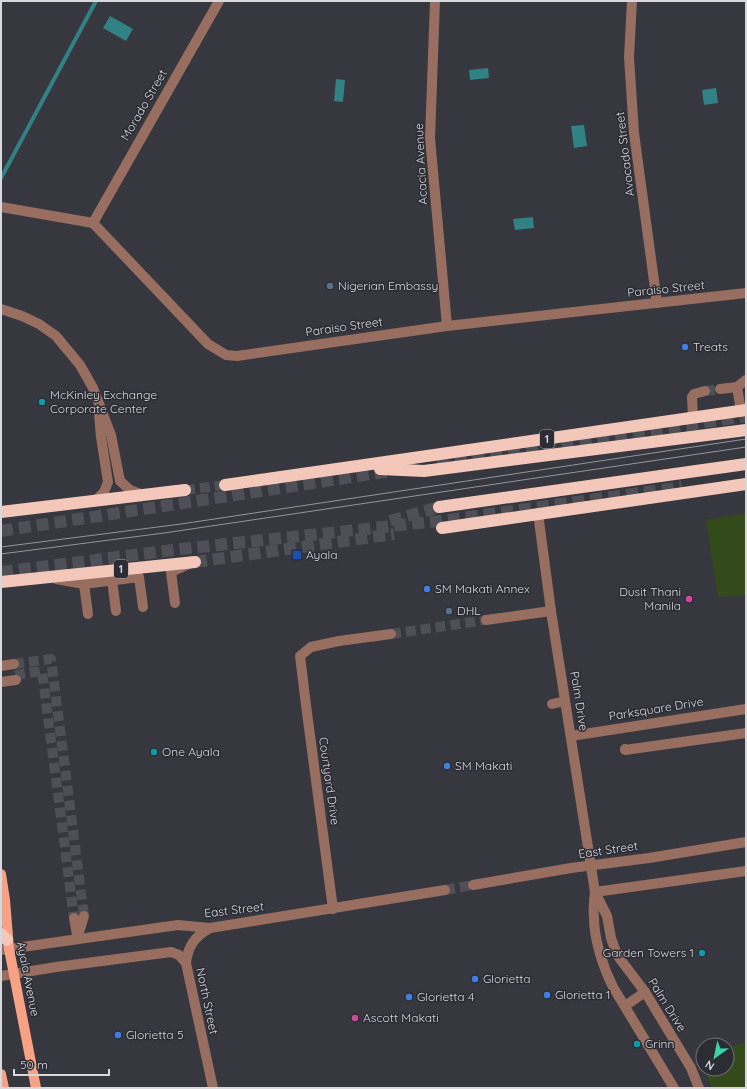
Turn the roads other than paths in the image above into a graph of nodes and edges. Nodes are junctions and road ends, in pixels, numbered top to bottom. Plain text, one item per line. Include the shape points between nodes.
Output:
1 (219, 1) edge
2 (435, 1) edge
3 (632, 1) edge
4 (1, 207) edge
5 (93, 222) junction
6 (746, 293) edge
7 (657, 303) junction
8 (1, 310) edge
9 (447, 326) junction
10 (746, 380) edge
11 (737, 387) junction
12 (720, 389) tunnel mouth
13 (705, 391) tunnel mouth
14 (99, 404) junction
15 (744, 410) edge
16 (693, 417) junction
17 (746, 430) edge
18 (746, 464) edge
19 (348, 468) junction
20 (746, 484) edge
21 (225, 485) tunnel mouth
22 (185, 490) tunnel mouth
23 (143, 495) junction
24 (96, 500) junction
25 (439, 506) tunnel mouth
26 (1, 512) edge
27 (538, 513) junction
28 (442, 528) dead end
29 (195, 562) joint
30 (47, 577) junction
31 (112, 580) junction
32 (1, 582) edge
33 (84, 584) junction
34 (175, 603) dead end
35 (143, 607) dead end
36 (116, 611) dead end
37 (551, 611) junction
38 (88, 614) dead end
39 (486, 620) tunnel mouth
40 (392, 634) tunnel mouth
41 (14, 664) tunnel mouth
42 (1, 666) edge
43 (1, 677) edge
44 (1, 682) edge
45 (565, 701) junction
46 (552, 704) dead end
47 (746, 709) edge
48 (746, 733) edge
49 (571, 736) junction
50 (625, 749) dead end
51 (746, 842) edge
52 (591, 865) junction
53 (746, 871) edge
54 (1, 874) edge
55 (473, 885) tunnel mouth
56 (445, 890) tunnel mouth
57 (595, 892) junction
58 (333, 909) junction
59 (210, 928) junction
60 (74, 940) junction
61 (4, 943) edge
62 (186, 963) junction
63 (13, 974) junction
64 (1, 976) edge
65 (645, 992) junction
66 (625, 1006) junction
67 (1, 1074) edge
68 (4, 1088) edge
69 (36, 1088) edge
70 (213, 1088) edge
71 (674, 1088) edge
72 (699, 1088) edge

1 - 5 street, Morado Street
2 - 9 street, Acacia Avenue via 430,138
3 - 7 street, Avocado Street via 629,57 634,133
4 - 5 street
5 - 9 street, Paraiso Street via 208,344 226,354 237,356
6 - 7 street, Paraiso Street
7 - 9 street, Paraiso Street
8 - 14 street via 39,324 56,336 80,365
10 - 11 street
11 - 12 street
11 - 15 street
13 - 16 street via 692,396
14 - 23 street via 111,435 120,481 130,490
14 - 24 street via 108,482 104,492
15 - 16 highway, 1
16 - 19 highway, 1
17 - 19 highway via 424,471
18 - 25 highway
19 - 21 highway, 1
20 - 27 highway
22 - 23 highway
23 - 24 highway
24 - 26 highway
27 - 28 highway
27 - 37 street, Palm Drive
29 - 30 highway, 1
29 - 34 street via 171,572
30 - 32 highway, 1
30 - 33 street
31 - 33 street
31 - 35 street via 139,577
31 - 36 street
33 - 38 street
37 - 39 street
37 - 45 street, Palm Drive
40 - 58 street, Courtyard Drive via 311,647 300,656
41 - 42 street
43 - 44 street via 16,678
45 - 46 street
45 - 49 street, Palm Drive
47 - 49 street, Parksquare Drive
48 - 50 street
49 - 52 street, Palm Drive
51 - 52 street, East Street
52 - 55 street, East Street
52 - 57 street, Palm Drive
53 - 57 street
54 - 61 main road, Ayala Avenue via 5,900
56 - 58 street, East Street
57 - 65 street, Palm Drive via 607,916 617,955
57 - 66 street, Palm Drive via 594,918 600,952 608,977
58 - 59 street, East Street
59 - 60 street, East Street via 178,925
59 - 62 street, North Street via 192,941
60 - 60 street via 76,918
60 - 61 street, East Street
61 - 63 main road, Ayala Avenue
62 - 63 street via 179,955 171,952
62 - 70 street, North Street
63 - 64 street
63 - 69 main road, Ayala Avenue
65 - 66 street
65 - 72 street, Palm Drive via 691,1068
66 - 71 street, Palm Drive
67 - 68 main road

